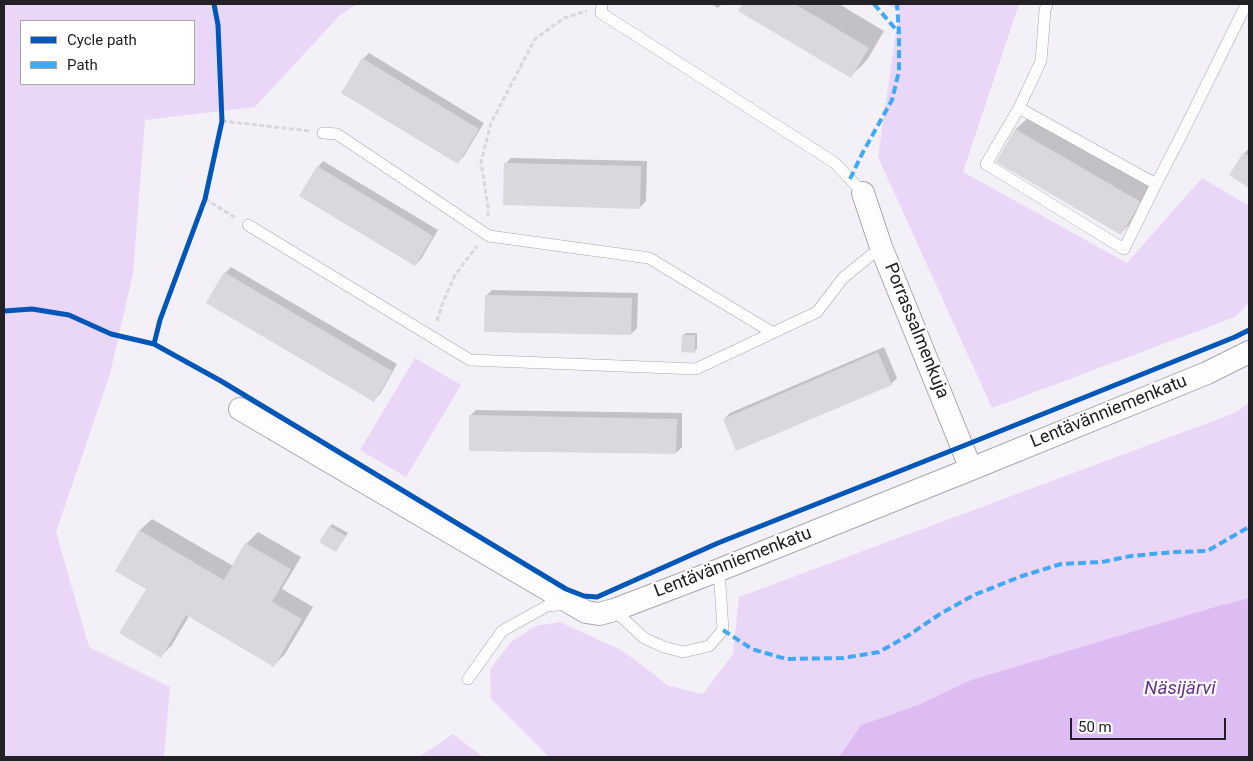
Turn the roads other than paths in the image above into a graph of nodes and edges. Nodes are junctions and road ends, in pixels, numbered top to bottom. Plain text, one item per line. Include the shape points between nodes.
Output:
1 (1047, 4) edge
2 (1247, 4) edge
3 (602, 5) edge
4 (1019, 108) junction
5 (323, 133) road end
6 (1156, 184) junction
7 (863, 193) joint
8 (248, 225) road end
9 (882, 247) junction
10 (774, 334) junction
11 (1249, 352) edge
12 (240, 409) dead end
13 (971, 469) junction
14 (719, 570) junction
15 (571, 603) junction
16 (614, 610) junction
17 (468, 679) dead end

1 - 4 lane via 1041,61
2 - 6 lane
3 - 7 lane via 601,13 834,163
4 - 6 lane
4 - 6 lane via 986,164 1124,249
5 - 10 lane via 337,134 489,236 649,258
7 - 9 street, Porrassalmenkuja
8 - 10 lane via 470,360 696,369
9 - 10 lane via 842,278 817,312
9 - 13 street, Porrassalmenkuja
11 - 13 street, Lentävänniemenkatu via 1207,373
12 - 15 street, Lentävänniemenkatu
13 - 14 street, Lentävänniemenkatu
14 - 16 street, Lentävänniemenkatu
14 - 16 lane via 723,630 709,646 683,652 664,647 644,638
15 - 16 street, Lentävänniemenkatu via 586,612 599,614
15 - 17 lane via 547,606 502,631

